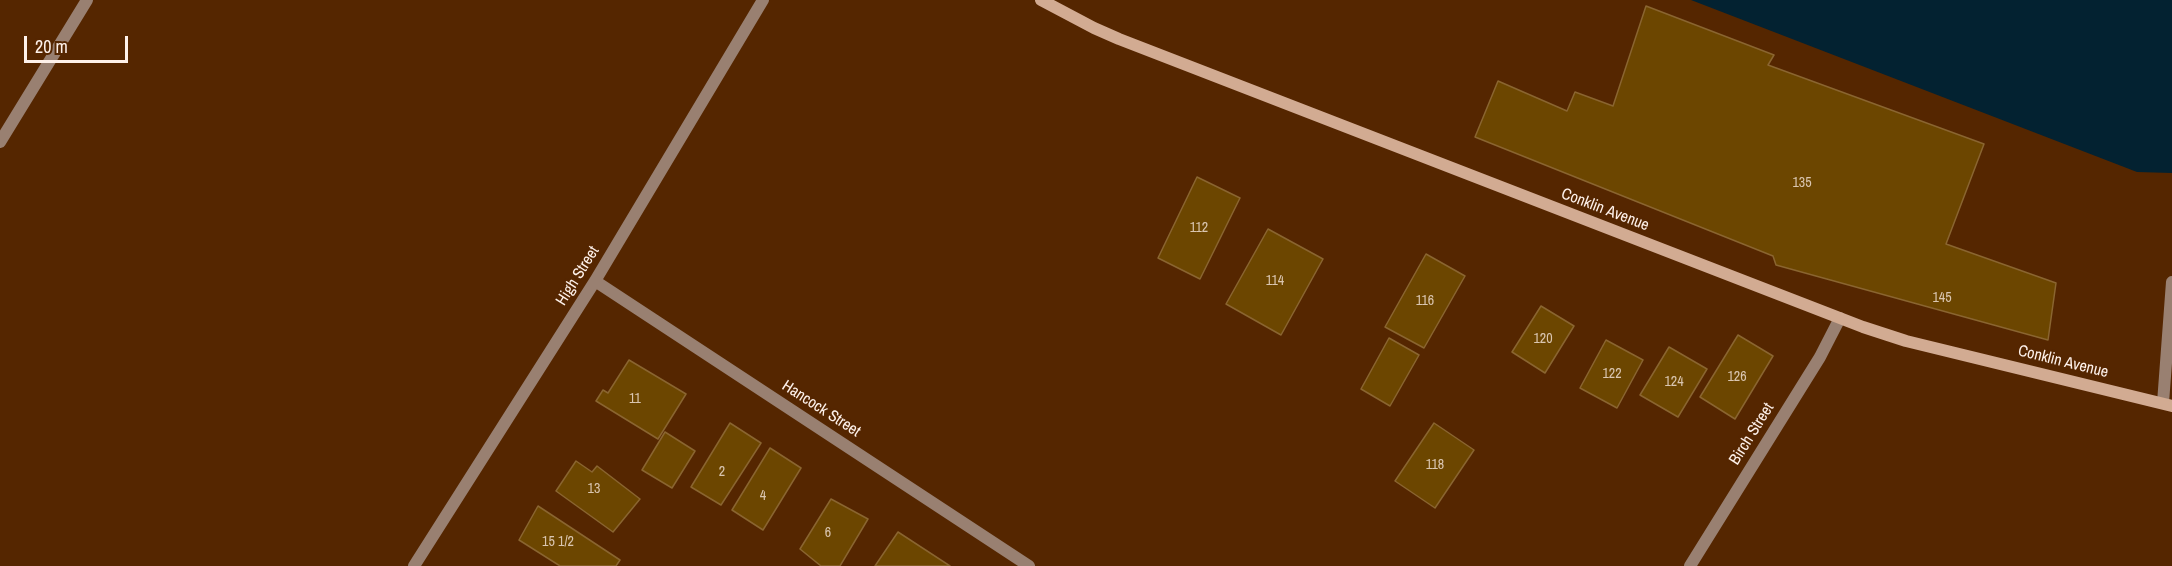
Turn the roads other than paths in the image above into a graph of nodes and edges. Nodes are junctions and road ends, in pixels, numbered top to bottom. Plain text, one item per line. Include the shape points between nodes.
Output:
1 (87, 0) edge
2 (763, 0) edge
3 (1041, 0) edge
4 (0, 142) edge
5 (595, 280) junction
6 (2172, 282) edge
7 (1840, 318) junction
8 (2167, 404) edge
9 (414, 566) edge
10 (1029, 566) edge
11 (1690, 566) edge

1 - 4 street
2 - 5 street, High Street
3 - 7 main road, Conklin Avenue via 1119,39
5 - 9 street, High Street
5 - 10 street, Hancock Street
6 - 8 street
7 - 8 main road, Conklin Avenue via 1906,340
7 - 11 street, Birch Street via 1820,357

